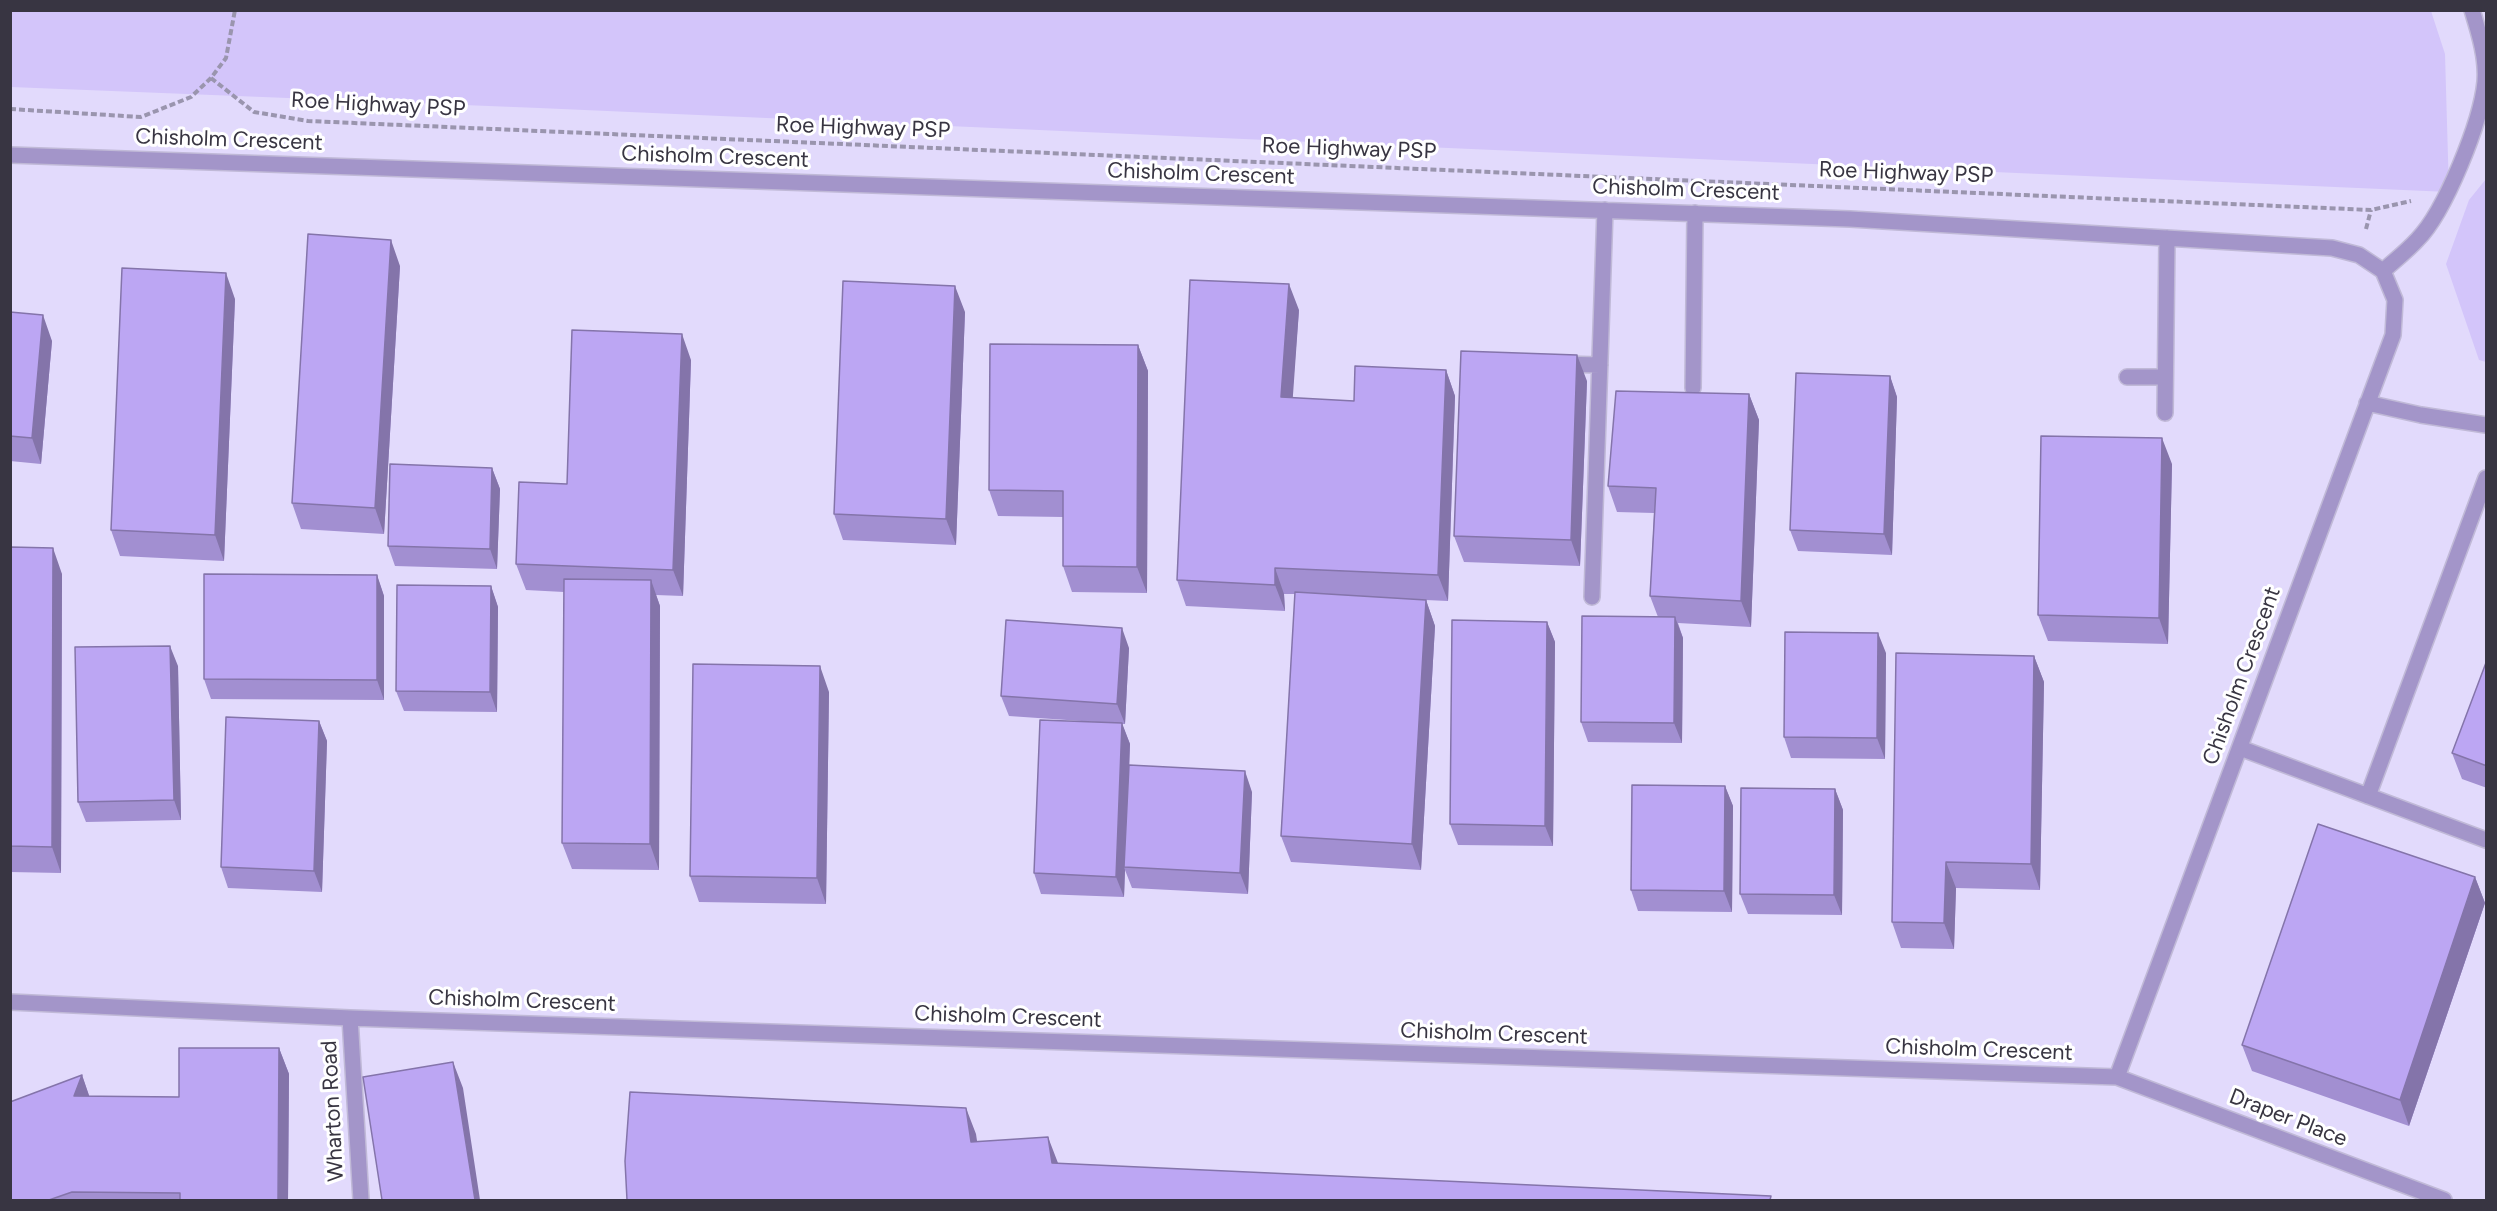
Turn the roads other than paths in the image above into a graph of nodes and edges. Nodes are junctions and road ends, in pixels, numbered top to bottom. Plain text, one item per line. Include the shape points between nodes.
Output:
1 (2472, 10) edge
2 (10, 155) edge
3 (1605, 210) junction
4 (1695, 213) junction
5 (2167, 238) junction
6 (2383, 271) junction
7 (1542, 363) edge
8 (1600, 365) junction
9 (2127, 376) dead end
10 (2165, 377) junction
11 (1693, 388) dead end
12 (2367, 403) junction
13 (2165, 413) dead end
14 (2487, 425) edge
15 (2487, 478) edge
16 (1592, 597) dead end
17 (2240, 748) junction
18 (2368, 796) junction
19 (2487, 840) edge
20 (10, 1002) edge
21 (350, 1018) junction
22 (2117, 1077) junction
23 (361, 1200) edge
24 (2444, 1200) edge

1 - 6 street via 2483,51 2485,82 2478,111 2449,192 2418,239
2 - 3 street, Chisholm Crescent
3 - 4 street, Chisholm Crescent
3 - 8 street
4 - 5 street, Chisholm Crescent
4 - 11 street
5 - 6 street, Chisholm Crescent via 2332,248 2359,255
5 - 10 street
6 - 12 street, Chisholm Crescent via 2395,300 2393,335
7 - 8 street
8 - 16 street
9 - 10 street
10 - 13 street
12 - 14 street
12 - 17 street, Chisholm Crescent
15 - 18 street
17 - 18 street
17 - 22 street, Chisholm Crescent
18 - 19 street
20 - 21 street, Chisholm Crescent
21 - 22 street, Chisholm Crescent
21 - 23 street, Wharton Road
22 - 24 street, Draper Place

